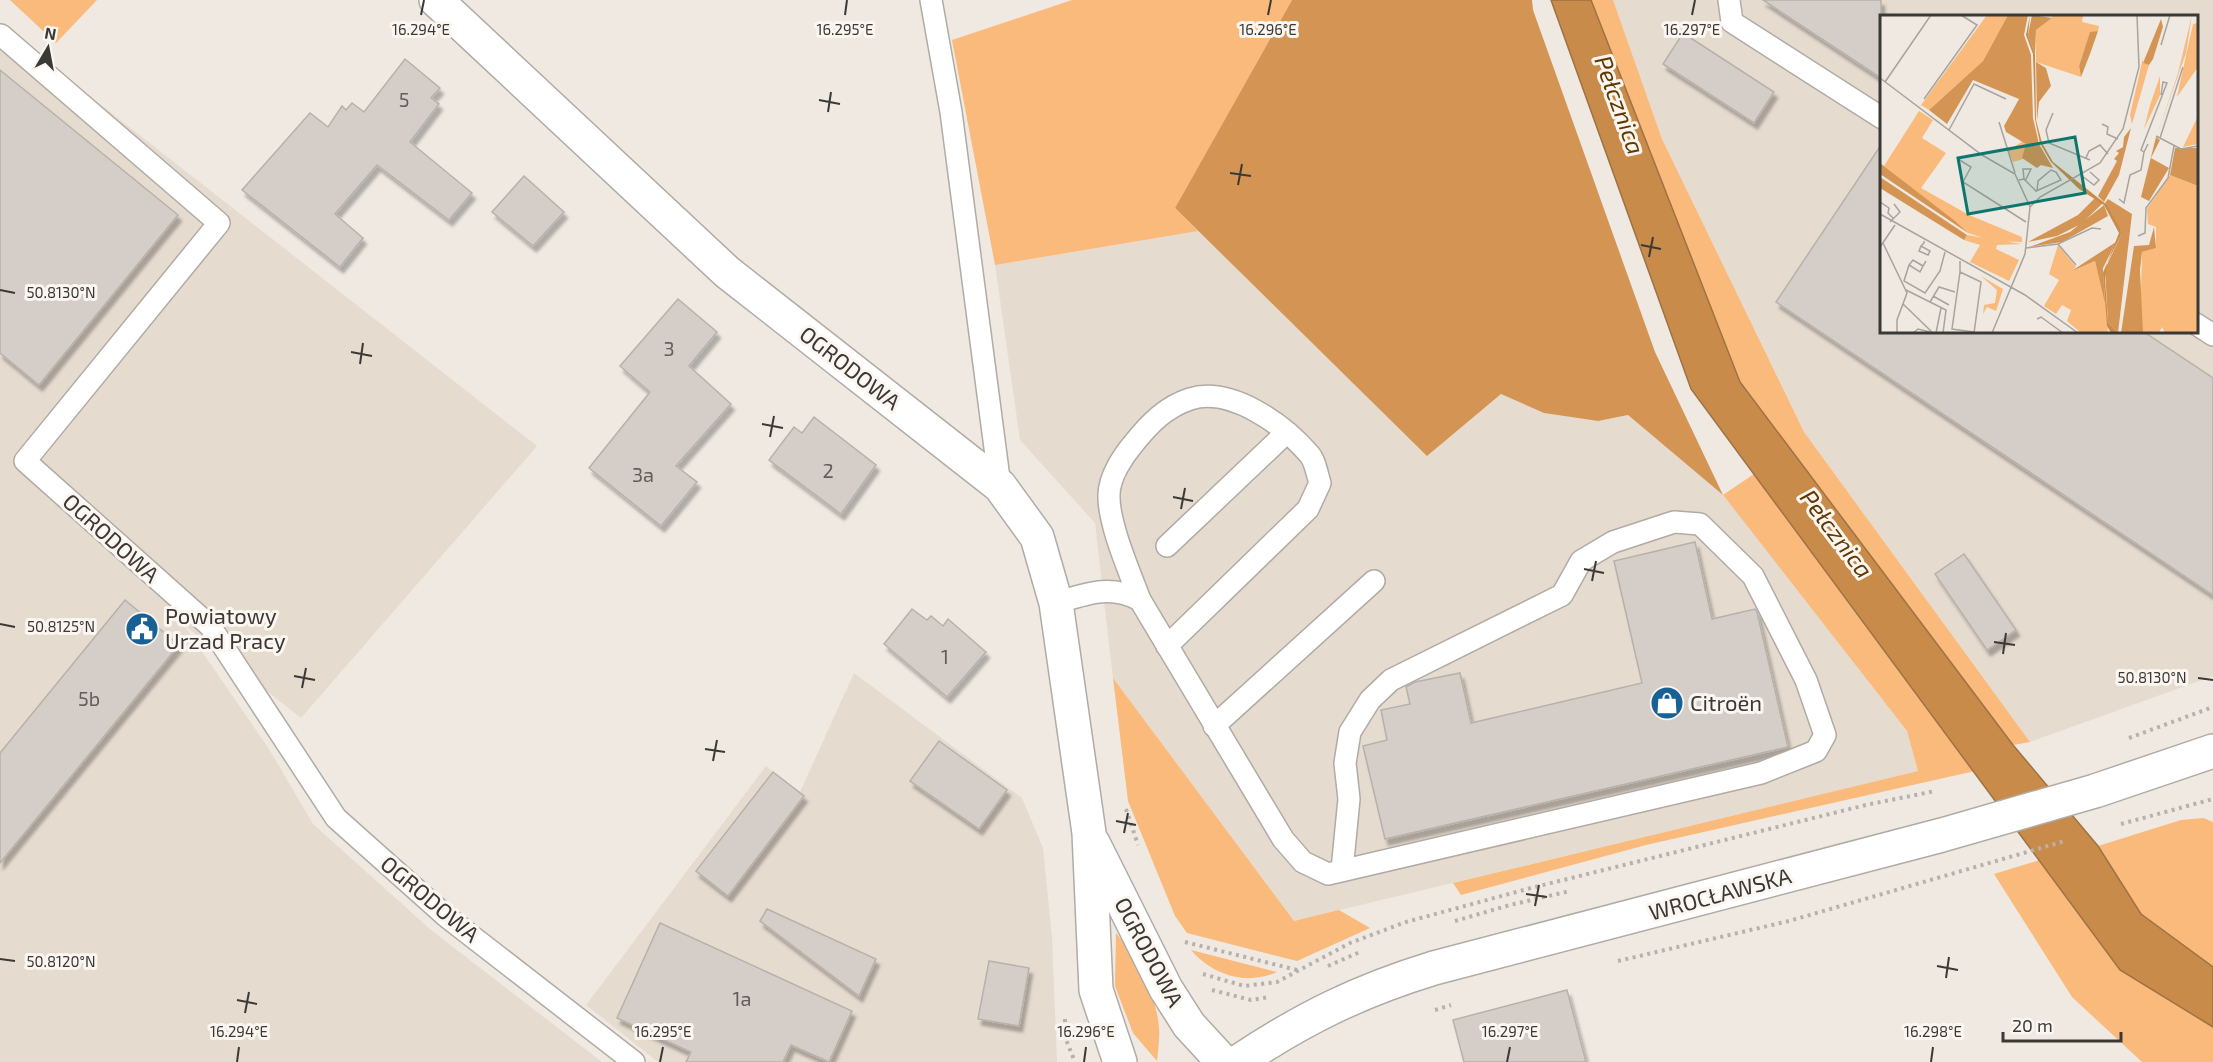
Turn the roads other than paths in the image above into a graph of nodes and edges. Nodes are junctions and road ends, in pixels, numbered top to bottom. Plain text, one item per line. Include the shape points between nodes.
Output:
1 (435, 0) edge
2 (931, 0) edge
3 (1729, 0) edge
4 (1, 35) edge
5 (1880, 117) edge
6 (2198, 325) edge
7 (2213, 335) edge
8 (1286, 433) junction
9 (1000, 486) junction
10 (1167, 546) dead end
11 (1374, 581) dead end
12 (1140, 600) junction
13 (1056, 603) junction
14 (1167, 646) junction
15 (1214, 726) junction
16 (2213, 751) edge
17 (1089, 833) junction
18 (1342, 870) junction
19 (634, 1062) edge
20 (1120, 1062) edge
21 (1223, 1062) edge
22 (1238, 1062) edge

1 - 9 street, OGRODOWA via 727,272
2 - 9 lane via 951,112
3 - 5 lane via 1732,22
4 - 19 lane, OGRODOWA via 219,223 25,461 210,626 336,818 447,916
6 - 7 lane
8 - 10 lane
8 - 12 lane via 1248,406 1221,397 1192,398 1152,421 1126,452 1109,495
8 - 14 lane via 1311,455 1320,483 1308,509
9 - 13 street, OGRODOWA via 1037,537
11 - 15 lane
12 - 13 lane via 1124,591 1091,592
12 - 14 lane
13 - 17 street, OGRODOWA
14 - 15 lane
15 - 18 lane via 1283,839 1303,862 1328,874
16 - 22 street, WROCŁAWSKA via 2095,791 1942,835 1376,986 1281,1034
17 - 20 street, OGRODOWA via 1096,990
17 - 21 street, OGRODOWA via 1166,989 1189,1025
18 - 18 lane via 1761,773 1816,751 1825,735 1806,680 1753,576 1700,524 1674,522 1613,542 1581,561 1562,595 1391,680 1370,700 1350,732 1345,763 1349,799

